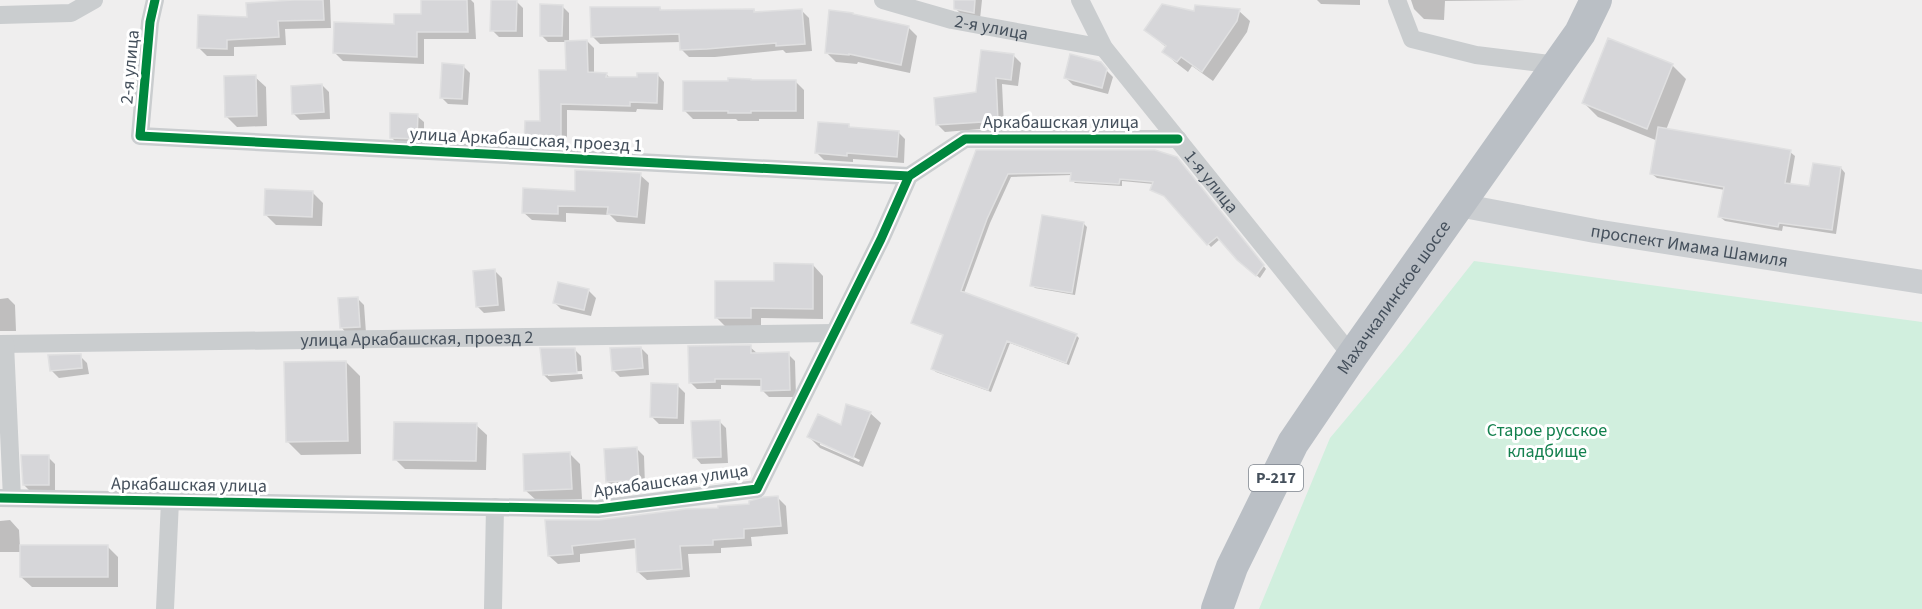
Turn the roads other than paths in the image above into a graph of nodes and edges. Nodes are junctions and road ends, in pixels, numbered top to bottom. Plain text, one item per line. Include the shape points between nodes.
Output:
1 (94, 0) edge
2 (155, 0) edge
3 (883, 0) edge
4 (1396, 0) edge
5 (1596, 0) edge
6 (1086, 4) edge
7 (0, 15) edge
8 (1104, 48) junction
9 (1557, 64) junction
10 (140, 136) joint
11 (1178, 139) junction
12 (909, 176) junction
13 (1459, 205) junction
14 (1922, 282) edge
15 (834, 333) junction
16 (2, 344) edge
17 (1352, 356) junction
18 (6, 498) edge
19 (170, 501) junction
20 (495, 507) junction
21 (165, 609) edge
22 (493, 609) edge
23 (1217, 609) edge

1 - 7 street via 71,13
2 - 10 street, 2-я улица
3 - 8 street, 2-я улица via 951,21
4 - 9 street via 1412,39 1476,55
5 - 9 highway, Махачкалинское шоссе / Р-217 via 1580,33
6 - 8 street, 1-я улица
8 - 11 street, 1-я улица
9 - 13 highway, Махачкалинское шоссе / Р-217
10 - 12 street, улица Аркабашская, проезд 1
11 - 12 street, Аркабашская улица via 965,139
11 - 17 street, 1-я улица
12 - 15 street, Аркабашская улица
13 - 14 main road, проспект Имама Шамиля via 1594,231
13 - 17 highway, Махачкалинское шоссе / Р-217
15 - 16 street, улица Аркабашская, проезд 2
15 - 20 street, Аркабашская улица via 757,489 598,509
16 - 18 street
17 - 23 highway, Махачкалинское шоссе / Р-217 via 1293,443 1232,567
18 - 19 street, Аркабашская улица
19 - 20 street, Аркабашская улица
19 - 21 street
20 - 22 street

